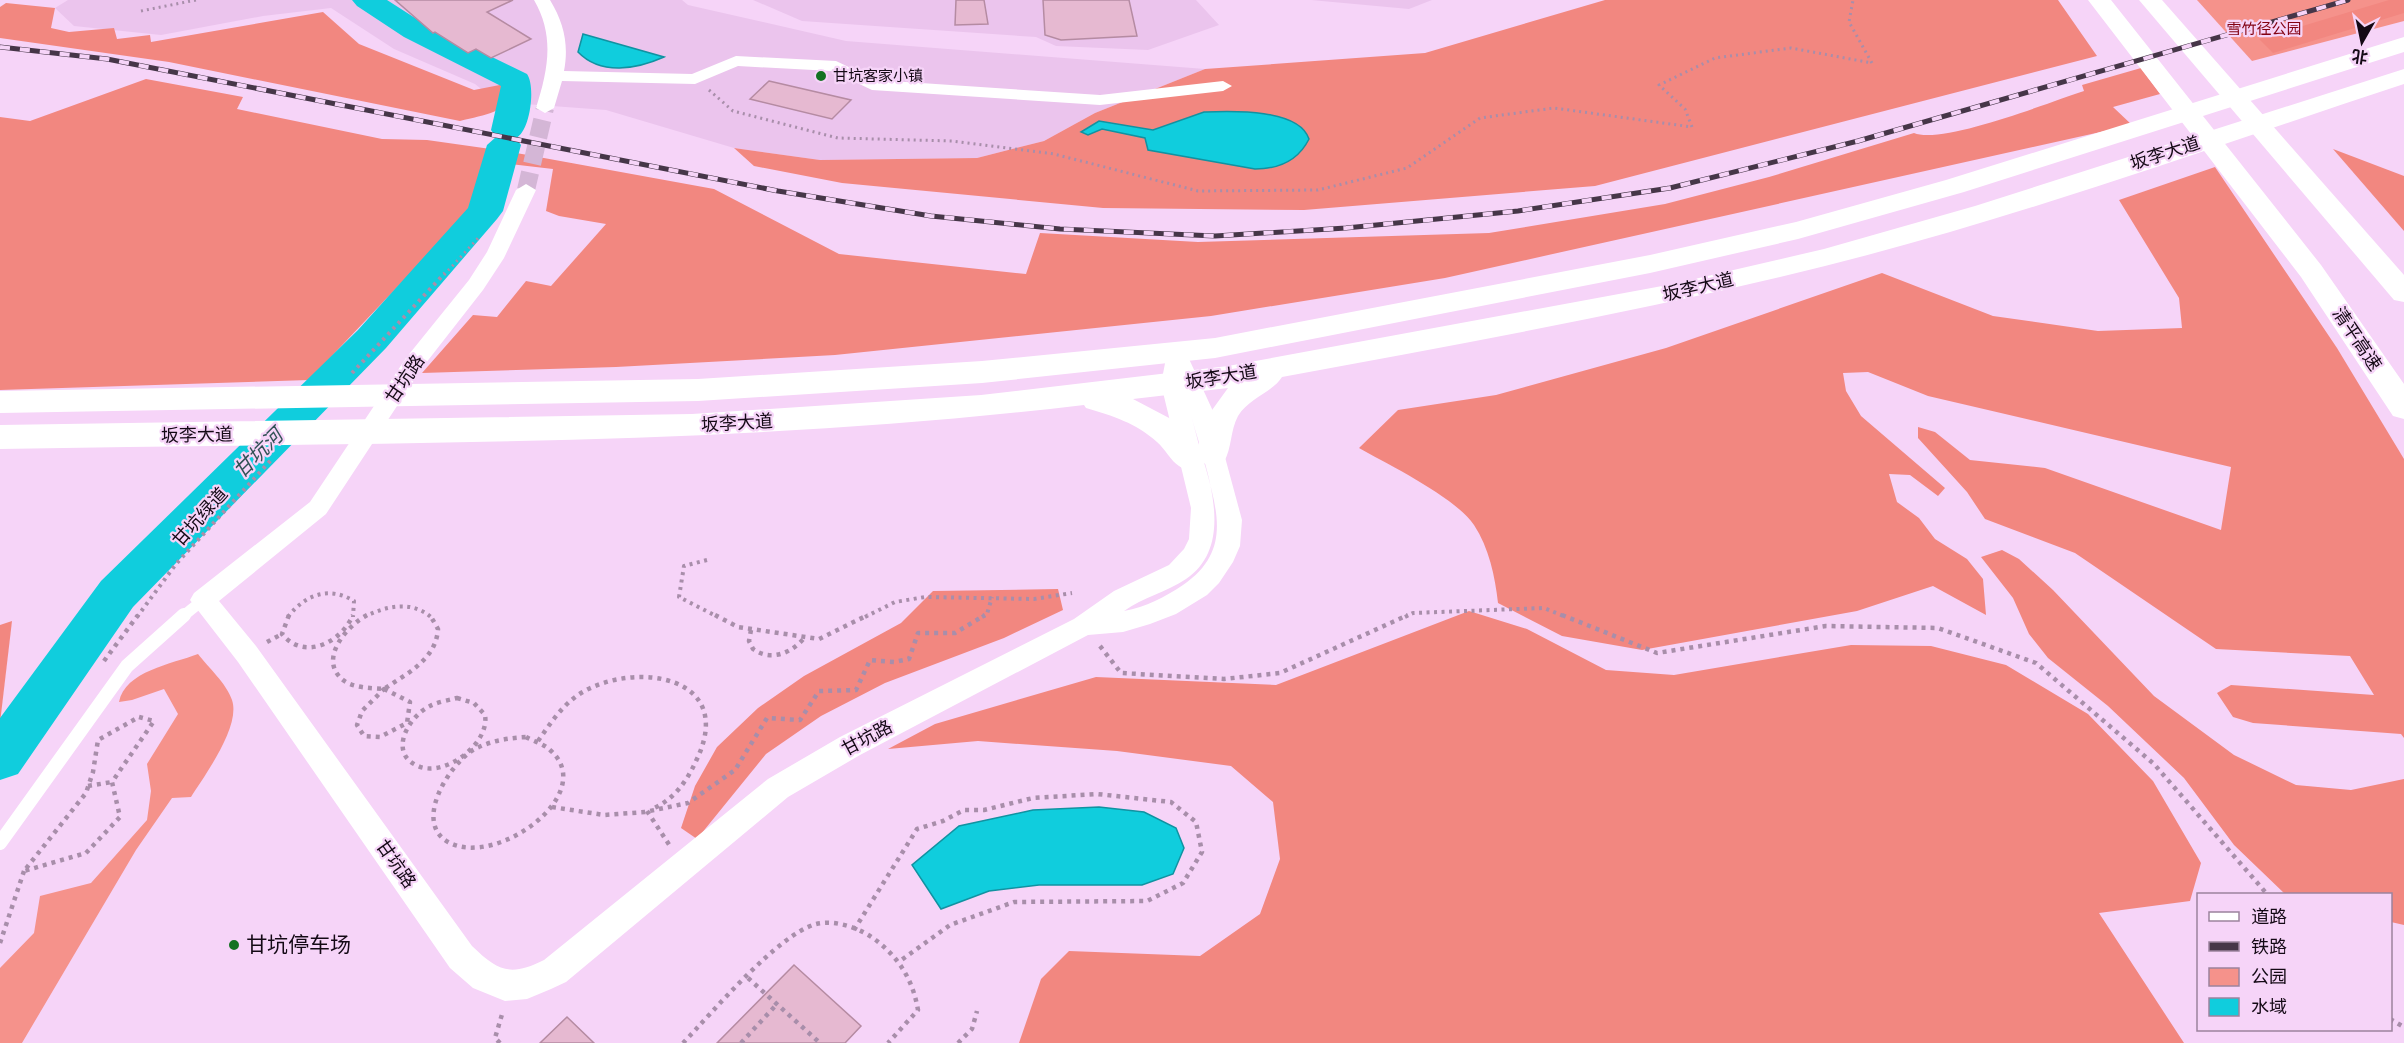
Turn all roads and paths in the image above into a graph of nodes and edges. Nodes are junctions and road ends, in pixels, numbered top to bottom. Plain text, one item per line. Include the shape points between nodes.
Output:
1 (195, 0) edge
2 (542, 0) edge
3 (1853, 0) edge
4 (2099, 0) edge
5 (2150, 0) edge
6 (141, 11) dead end
7 (2404, 44) edge
8 (555, 76) junction
9 (2404, 76) edge
10 (695, 79) junction
11 (1223, 86) dead end
12 (545, 108) tunnel mouth
13 (526, 190) tunnel mouth
14 (487, 229) dead end
15 (2404, 293) edge
16 (1176, 353) junction
17 (1284, 367) junction
18 (347, 379) dead end
19 (1182, 383) junction
20 (1065, 397) junction
21 (0, 402) edge
22 (2404, 408) edge
23 (0, 437) edge
24 (1201, 456) junction
25 (274, 457) dead end
26 (707, 560) dead end
27 (1072, 593) dead end
28 (992, 597) junction
29 (203, 600) junction
30 (1083, 626) junction
31 (349, 627) junction
32 (751, 630) junction
33 (805, 637) junction
34 (100, 667) dead end
35 (384, 689) junction
36 (407, 723) junction
37 (538, 741) junction
38 (466, 755) junction
39 (112, 782) junction
40 (88, 786) junction
41 (552, 807) junction
42 (645, 812) junction
43 (0, 843) edge
44 (684, 865) junction
45 (24, 871) junction
46 (2266, 893) edge
47 (854, 930) junction
48 (0, 943) edge
49 (900, 961) junction
50 (748, 978) junction
51 (515, 987) junction
52 (777, 1004) junction
53 (977, 1011) dead end
54 (500, 1043) edge
55 (683, 1043) edge
56 (741, 1043) edge
57 (820, 1043) edge
58 (888, 1043) edge
59 (958, 1043) edge

1 - 6 path
2 - 8 street via 555,21
3 - 10 path via 1849,22 1872,63 1791,48 1715,58 1659,85 1685,109 1692,127 1554,108 1480,118 1407,168 1318,190 1198,191 1054,154 952,141 838,138 733,111
4 - 22 main road, 清平高速 via 2311,271
5 - 15 main road
7 - 16 main road, 坂李大道 via 1955,186 1798,230 1435,308
8 - 10 street
8 - 12 street
9 - 17 main road, 坂李大道 via 1984,212 1826,257 1673,293
10 - 11 street via 736,61 837,66 872,85 1100,100
13 - 29 street, 甘坑路 via 476,285 414,363 318,508
14 - 18 path
16 - 19 street
16 - 21 main road, 坂李大道 via 852,382 698,390
17 - 19 main road, 坂李大道
17 - 24 main road via 1255,381 1225,408
19 - 20 main road, 坂李大道
19 - 24 street
20 - 23 main road, 坂李大道 via 838,417 546,429
20 - 24 main road via 1123,405 1146,415
24 - 30 street via 1227,504 1228,549 1219,568 1194,591 1161,610 1133,620
25 - 34 path, 甘坑绿道 via 176,564
26 - 32 path via 684,566 679,597
27 - 28 path via 1034,599
28 - 33 path via 925,597 895,602 819,639
28 - 42 path via 987,614 955,633 918,633 909,659 904,662 870,660 856,690 819,691 800,720 767,718 735,771 688,802
29 - 43 lane via 127,666
29 - 51 street, 甘坑路 via 247,654 461,957 496,985
30 - 44 street, 甘坑路 via 850,746 778,788
30 - 46 path via 1121,673 1224,679 1280,673 1413,613 1544,608 1657,653 1826,626 1938,628 2036,663 2154,764
31 - 31 path via 329,642 310,648 293,646 282,634 283,625 296,607 329,592 340,592 354,602 354,618
31 - 35 path via 334,651 333,665 338,676 350,684
31 - 35 path via 368,614 401,605 416,606 435,619 438,630 428,656
32 - 33 path
32 - 33 path via 750,645 766,655 786,655 801,645
35 - 36 path via 411,702
35 - 36 path via 362,711 359,731 372,738 380,737
36 - 38 path via 401,747 412,764 438,767
36 - 38 path via 444,700 457,698 478,705 486,722 476,745
37 - 38 path via 506,738
37 - 41 path via 556,753 562,767 562,784
37 - 42 path via 569,702 588,689 622,678 655,677 683,684 701,700 710,721 708,740 679,791
38 - 41 path via 438,788 433,806 435,823 444,837 459,846 479,849 501,844 523,835
39 - 40 path
39 - 40 path via 154,721 139,717 98,740
39 - 45 path via 120,817 86,853
40 - 45 path
41 - 42 path via 604,815
42 - 44 path
44 - 51 street, 甘坑路 via 555,971
45 - 48 path
47 - 49 path via 875,939
47 - 49 path via 917,829 964,810 984,810 1033,798 1097,794 1171,802 1196,822 1202,852 1183,883 1147,901 1014,902 950,925
47 - 50 path via 844,925 816,924 775,950
49 - 58 path via 915,986 918,1010
50 - 52 path
50 - 55 path
51 - 54 path via 503,1009 495,1038
52 - 56 path
52 - 57 path
53 - 59 path via 973,1031

